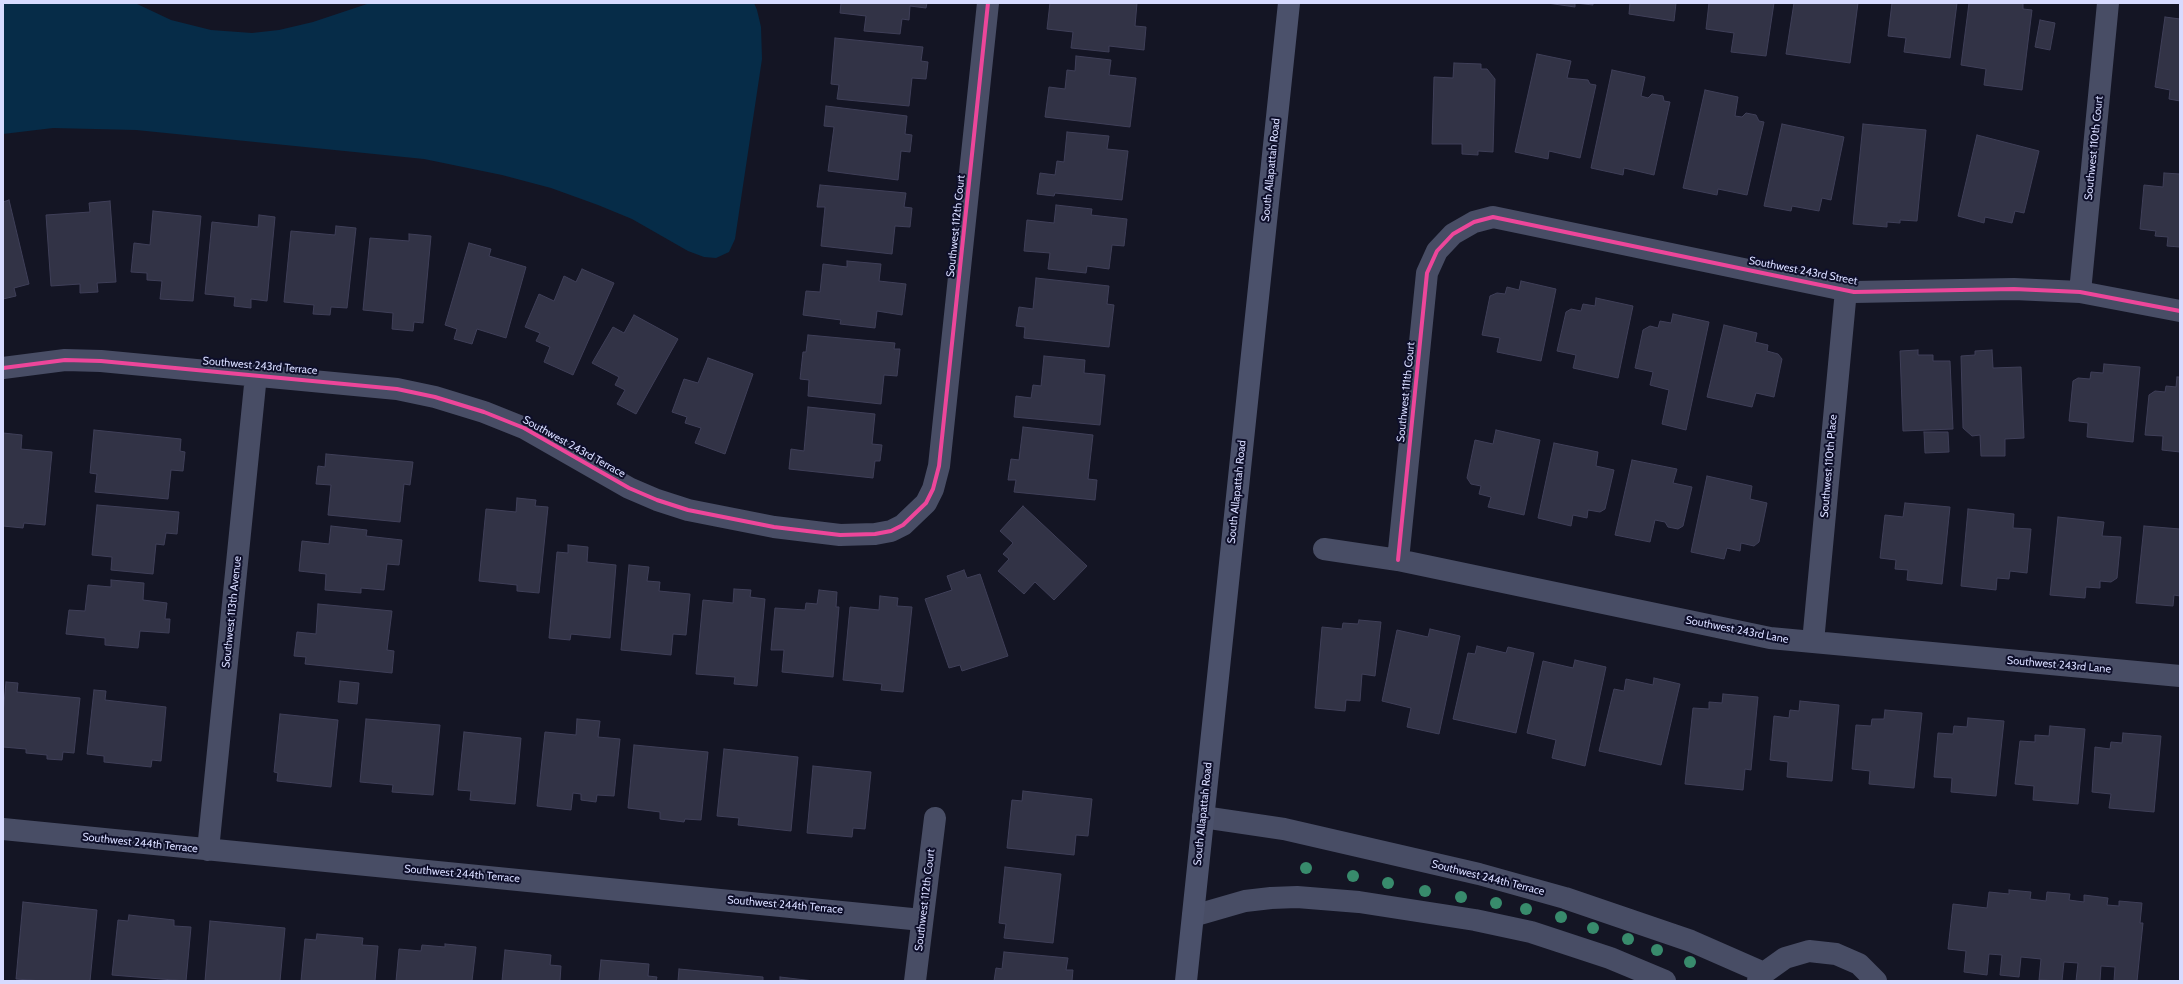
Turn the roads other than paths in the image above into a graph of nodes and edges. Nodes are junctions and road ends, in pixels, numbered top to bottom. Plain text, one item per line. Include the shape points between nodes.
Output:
1 (988, 3) edge
2 (1289, 3) edge
3 (2108, 3) edge
4 (1453, 234) joint
5 (1846, 290) junction
6 (2080, 292) junction
7 (2180, 311) edge
8 (3, 368) edge
9 (256, 375) junction
10 (915, 516) joint
11 (1324, 549) dead end
12 (1398, 560) junction
13 (1813, 642) junction
14 (2180, 676) edge
15 (1203, 817) junction
16 (935, 818) dead end
17 (3, 829) edge
18 (208, 850) junction
19 (1193, 916) junction
20 (922, 920) junction
21 (1761, 977) edge
22 (915, 981) edge
23 (1186, 981) edge
24 (1665, 981) edge
25 (1876, 981) edge

1 - 10 street, Southwest 112th Court via 944,439 933,489
2 - 15 main road, South Allapattah Road
3 - 6 street, Southwest 110th Court
4 - 5 street, Southwest 243rd Street via 1474,222 1493,217
4 - 12 street, Southwest 111th Court via 1437,251 1427,273
5 - 6 street, Southwest 243rd Street via 1854,292 2014,289
5 - 13 street, Southwest 110th Place
6 - 7 street, Southwest 243rd Street
8 - 9 street, Southwest 243rd Terrace via 65,360
9 - 10 street, Southwest 243rd Terrace via 397,389 477,409 524,428 656,500 725,518 774,527 857,536 891,531
9 - 18 street, Southwest 113th Avenue
11 - 12 street, Southwest 243rd Lane
12 - 13 street, Southwest 243rd Lane via 1770,638
13 - 14 street, Southwest 243rd Lane
15 - 19 main road, South Allapattah Road
15 - 21 street, Southwest 244th Terrace via 1284,829 1480,874 1565,898 1691,941
16 - 20 street, Southwest 112th Court
17 - 18 street, Southwest 244th Terrace
18 - 20 street, Southwest 244th Terrace
19 - 23 main road, South Allapattah Road
19 - 24 street via 1245,901 1297,896 1366,904 1475,920 1531,932 1610,958
20 - 22 street, Southwest 112th Court
21 - 25 street, Southwest 244th Terrace via 1785,958 1809,951 1836,954 1859,964

